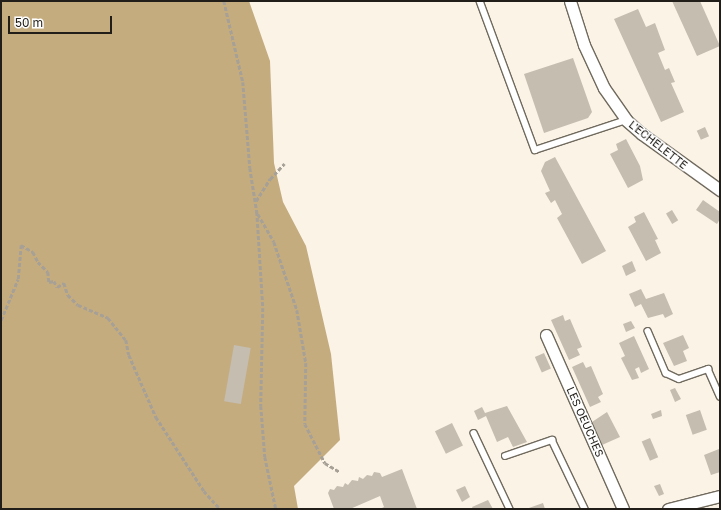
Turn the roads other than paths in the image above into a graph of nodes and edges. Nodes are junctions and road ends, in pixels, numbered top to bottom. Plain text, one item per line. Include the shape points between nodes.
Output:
1 (480, 1) edge
2 (570, 1) edge
3 (626, 120) junction
4 (720, 190) edge
5 (648, 331) dead end
6 (546, 335) dead end
7 (720, 396) edge
8 (474, 433) dead end
9 (505, 456) dead end
10 (720, 496) edge
11 (688, 506) edge
12 (510, 509) edge
13 (585, 509) edge
14 (623, 509) edge
15 (668, 509) edge

1 - 3 lane via 535,150
2 - 3 street, L'ECHELETTE via 584,45 604,88
3 - 4 street, L'ECHELETTE
5 - 7 lane via 666,373 679,379 708,369
6 - 14 street, LES OEUCHES
8 - 12 lane
9 - 13 lane via 552,440
10 - 11 street
11 - 15 street

